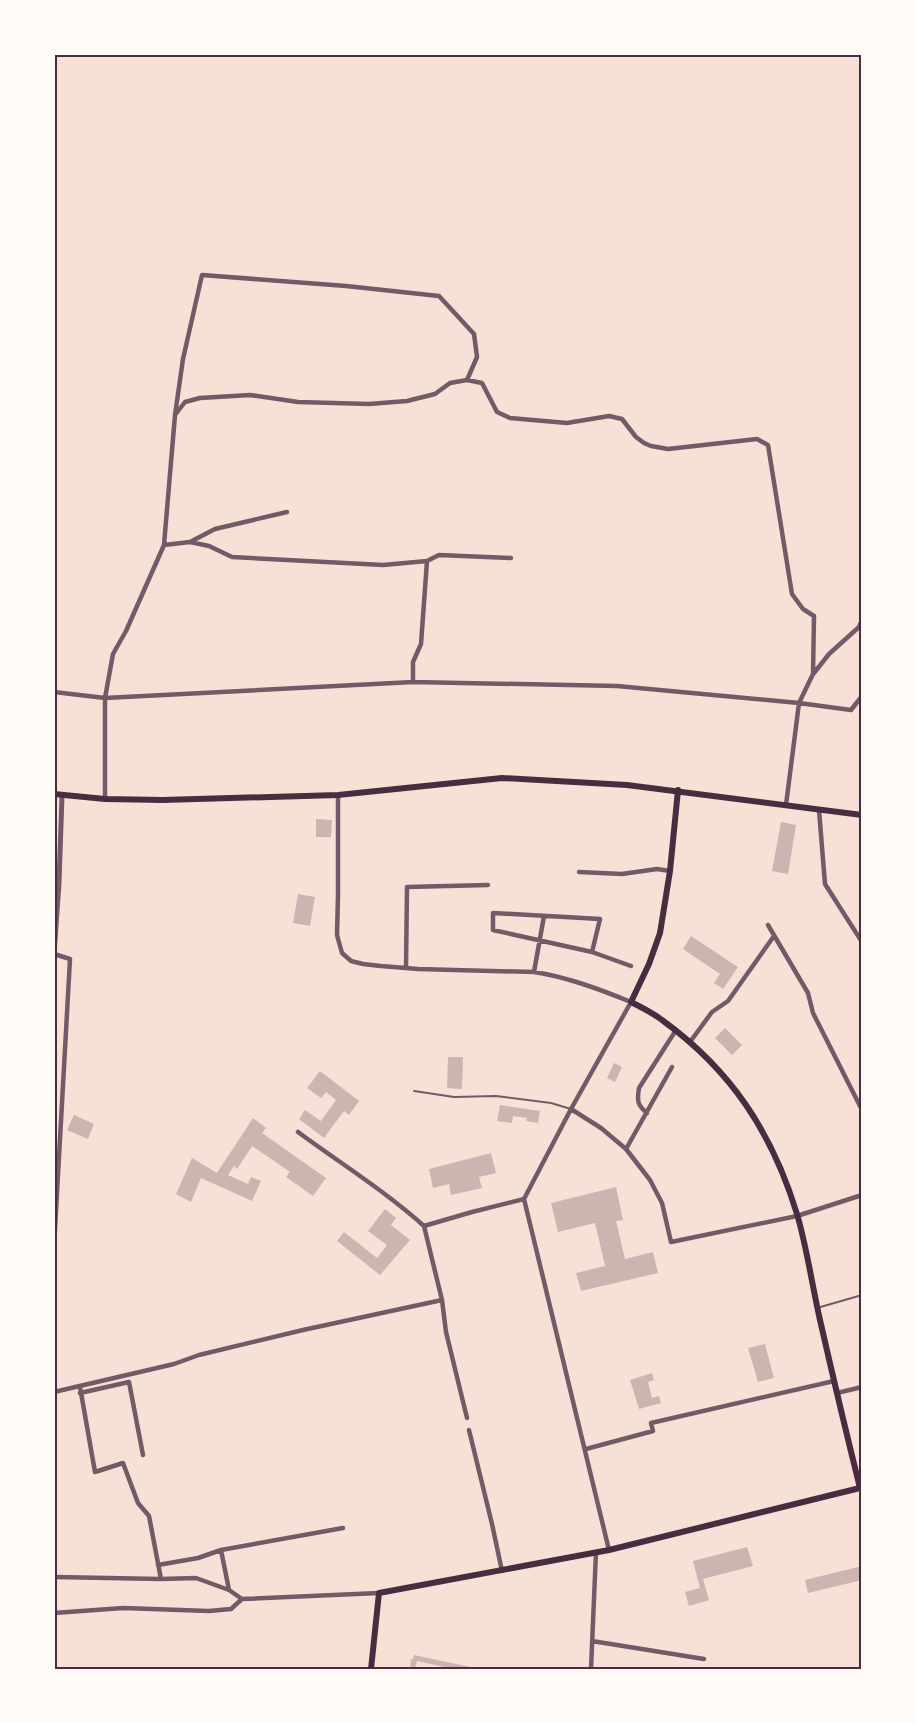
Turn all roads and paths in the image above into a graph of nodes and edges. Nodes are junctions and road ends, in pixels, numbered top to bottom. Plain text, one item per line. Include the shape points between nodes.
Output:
1 (467, 380) junction
2 (175, 415) junction
3 (287, 512) dead end
4 (190, 542) junction
5 (164, 546) junction
6 (511, 558) dead end
7 (427, 561) junction
8 (862, 620) edge
9 (813, 674) junction
10 (413, 682) junction
11 (54, 692) edge
12 (862, 696) edge
13 (105, 698) junction
14 (799, 703) junction
15 (678, 790) junction
16 (54, 795) edge
17 (338, 795) junction
18 (62, 796) junction
19 (105, 799) junction
20 (786, 805) junction
21 (819, 810) junction
22 (862, 815) edge
23 (579, 872) dead end
24 (670, 872) junction
25 (488, 885) dead end
26 (544, 916) junction
27 (768, 925) dead end
28 (774, 936) junction
29 (54, 940) edge
30 (540, 941) junction
31 (862, 942) edge
32 (592, 952) junction
33 (54, 954) edge
34 (631, 966) dead end
35 (406, 968) junction
36 (534, 972) junction
37 (631, 1002) junction
38 (676, 1030) junction
39 (690, 1042) junction
40 (672, 1067) dead end
41 (414, 1091) dead end
42 (572, 1108) junction
43 (862, 1110) edge
44 (646, 1113) junction
45 (298, 1132) dead end
46 (626, 1149) junction
47 (862, 1195) edge
48 (524, 1199) junction
49 (797, 1216) junction
50 (424, 1226) junction
51 (54, 1247) edge
52 (862, 1295) edge
53 (442, 1300) junction
54 (817, 1308) junction
55 (834, 1381) junction
56 (80, 1387) junction
57 (862, 1387) edge
58 (54, 1392) edge
59 (80, 1393) junction
60 (837, 1393) junction
61 (467, 1418) dead end
62 (469, 1431) dead end
63 (586, 1449) junction
64 (143, 1455) dead end
65 (861, 1488) edge
66 (343, 1528) dead end
67 (609, 1550) junction
68 (221, 1551) junction
69 (596, 1552) junction
70 (158, 1565) junction
71 (502, 1571) junction
72 (54, 1578) edge
73 (160, 1580) junction
74 (229, 1590) junction
75 (379, 1593) junction
76 (242, 1599) junction
77 (54, 1613) edge
78 (592, 1641) junction
79 (704, 1659) dead end
80 (371, 1669) edge
81 (591, 1669) edge

1 - 2 street via 450,383 435,394 379,403 298,402 250,394 200,398 185,402
1 - 2 street via 477,357 474,334 439,296 202,275
1 - 9 street via 482,383 497,412 510,418 567,423 609,416 622,419 636,437 651,447 668,449 757,439 768,445 792,594 814,616
2 - 5 street
3 - 4 street via 215,529
4 - 5 street
4 - 7 street via 232,557 383,565
5 - 13 street via 113,654
6 - 7 street via 439,555
7 - 10 street via 421,644 413,662
8 - 9 street
9 - 14 street
10 - 13 street
10 - 14 street via 617,686
11 - 13 street
12 - 14 street via 851,710
13 - 19 street
14 - 20 street
15 - 17 main road via 502,778
15 - 20 main road
15 - 24 main road
16 - 18 main road
17 - 19 main road
17 - 35 street via 337,935 342,953 363,964
18 - 19 main road
18 - 29 street
20 - 21 main road
21 - 22 main road
21 - 31 street via 825,884
23 - 24 street
24 - 37 main road via 660,933
25 - 35 street via 407,887
26 - 30 street
26 - 30 street via 493,913 493,930
26 - 32 street via 600,919
27 - 28 street
28 - 39 street via 728,1001 712,1012
28 - 43 street via 808,993 813,1013
29 - 33 street
30 - 32 street
30 - 36 street
32 - 34 street
33 - 51 street via 70,959
35 - 36 street
36 - 37 street via 594,987
37 - 38 main road
37 - 42 street
38 - 39 main road
38 - 44 street via 639,1088 637,1100
39 - 49 main road via 707,1056 752,1112 785,1178
40 - 44 street
41 - 42 lane via 496,1096
42 - 46 street
42 - 48 street
44 - 46 street
45 - 50 street
46 - 49 street via 662,1203 671,1242
47 - 49 street
48 - 50 street
48 - 63 street
49 - 54 main road
50 - 53 street
52 - 54 lane
53 - 56 street via 303,1330
53 - 61 street
54 - 55 main road
55 - 60 main road
55 - 63 street via 651,1423 653,1431
56 - 58 street
56 - 59 street
57 - 60 street
59 - 64 street via 129,1382
59 - 70 street via 95,1472 123,1463 138,1503 149,1516
60 - 65 main road
62 - 71 street
63 - 67 street
65 - 67 main road
66 - 68 street
67 - 69 main road
68 - 70 street
68 - 74 street
69 - 71 main road
69 - 78 street
70 - 73 street
71 - 75 main road
72 - 73 street
73 - 74 street via 196,1578
74 - 76 street
75 - 76 street
75 - 80 main road
76 - 77 street via 231,1609 209,1611 123,1608
78 - 79 street
78 - 81 street

